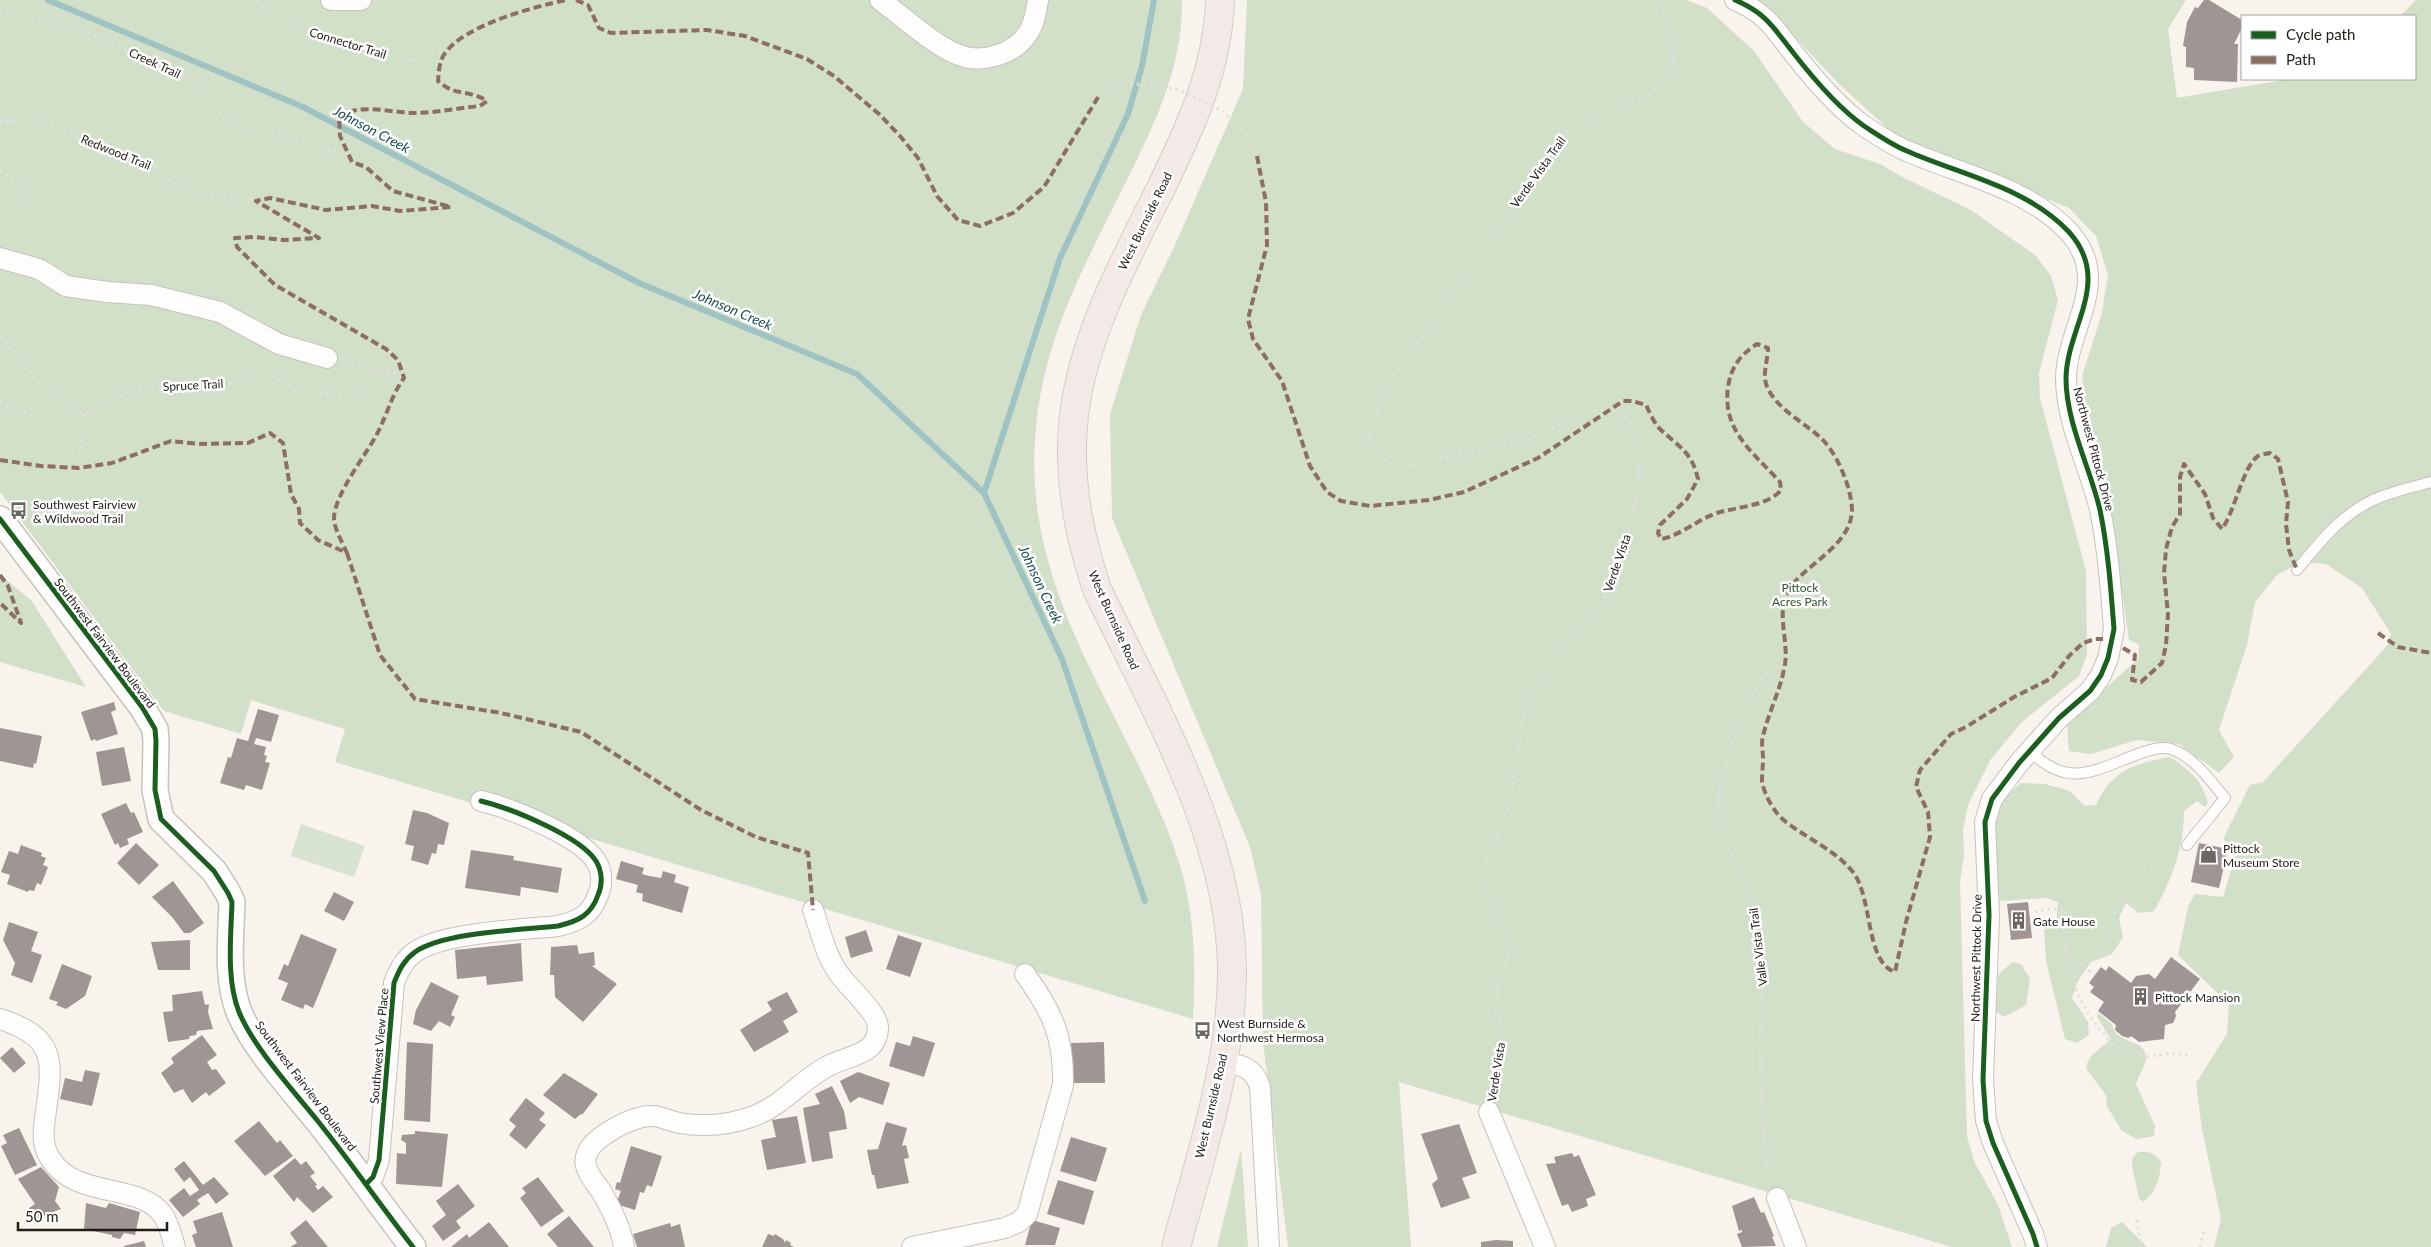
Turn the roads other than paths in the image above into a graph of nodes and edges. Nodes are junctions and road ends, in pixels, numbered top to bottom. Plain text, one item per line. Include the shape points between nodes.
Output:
1 (331, 0) edge
2 (361, 0) edge
3 (880, 0) edge
4 (1038, 0) edge
5 (1220, 0) edge
6 (1735, 0) edge
7 (0, 258) edge
8 (327, 358) road end
9 (2431, 482) edge
10 (0, 519) edge
11 (2297, 570) dead end
12 (2029, 750) junction
13 (481, 801) dead end
14 (2188, 845) dead end
15 (813, 910) dead end
16 (1025, 974) dead end
17 (0, 1018) edge
18 (1222, 1061) junction
19 (1489, 1112) road end
20 (367, 1183) junction
21 (1777, 1198) road end
22 (175, 1247) edge
23 (412, 1247) edge
24 (624, 1247) edge
25 (912, 1247) edge
26 (1176, 1247) edge
27 (1269, 1247) edge
28 (1545, 1247) edge
29 (1796, 1247) edge
30 (2037, 1247) edge

1 - 2 street
3 - 4 street via 940,44 969,58 993,56 1017,46 1028,33
5 - 18 main road, West Burnside Road via 1216,47 1201,100 1096,327 1079,389 1072,442 1076,513 1097,589 1183,770 1209,837 1218,873 1232,974
6 - 12 street, Northwest Pittock Drive via 1769,20 1826,90 1864,126 1906,151 2021,197 2056,220 2078,243 2083,254 2088,278 2087,296 2069,358 2066,386 2100,511 2114,630 2108,658 2090,691
7 - 8 street via 39,269 66,286 151,295 220,312 279,344
9 - 11 lane via 2381,496 2348,515 2319,542
10 - 20 street, Southwest Fairview Boulevard via 148,716 156,735 155,790 161,819 214,871 232,902 232,979 239,1012 274,1065
12 - 14 lane via 2043,764 2065,774 2077,775 2147,751 2169,748 2179,752 2203,772 2225,798
12 - 30 street, Northwest Pittock Drive via 1992,800 1985,822 1989,938 1983,1080 1986,1121 1993,1143
13 - 20 street, Southwest View Place via 561,833 586,851 599,867 600,891 594,906 576,922 448,938 429,944 407,959 394,983 379,1160 373,1177
15 - 24 street via 827,951 841,977 879,1025 876,1040 870,1049 806,1078 782,1102 753,1116 704,1125 647,1116 613,1129 593,1145 586,1154 586,1167 613,1214
16 - 25 street via 1045,1002 1061,1041 1063,1064 1063,1085 1027,1214 1006,1228
17 - 22 street via 31,1032 47,1053 51,1070 44,1139 55,1165 71,1179 156,1207 167,1223
18 - 26 main road, West Burnside Road
18 - 27 street via 1250,1069 1260,1087
19 - 28 street
20 - 23 street, Southwest Fairview Boulevard
21 - 29 street

